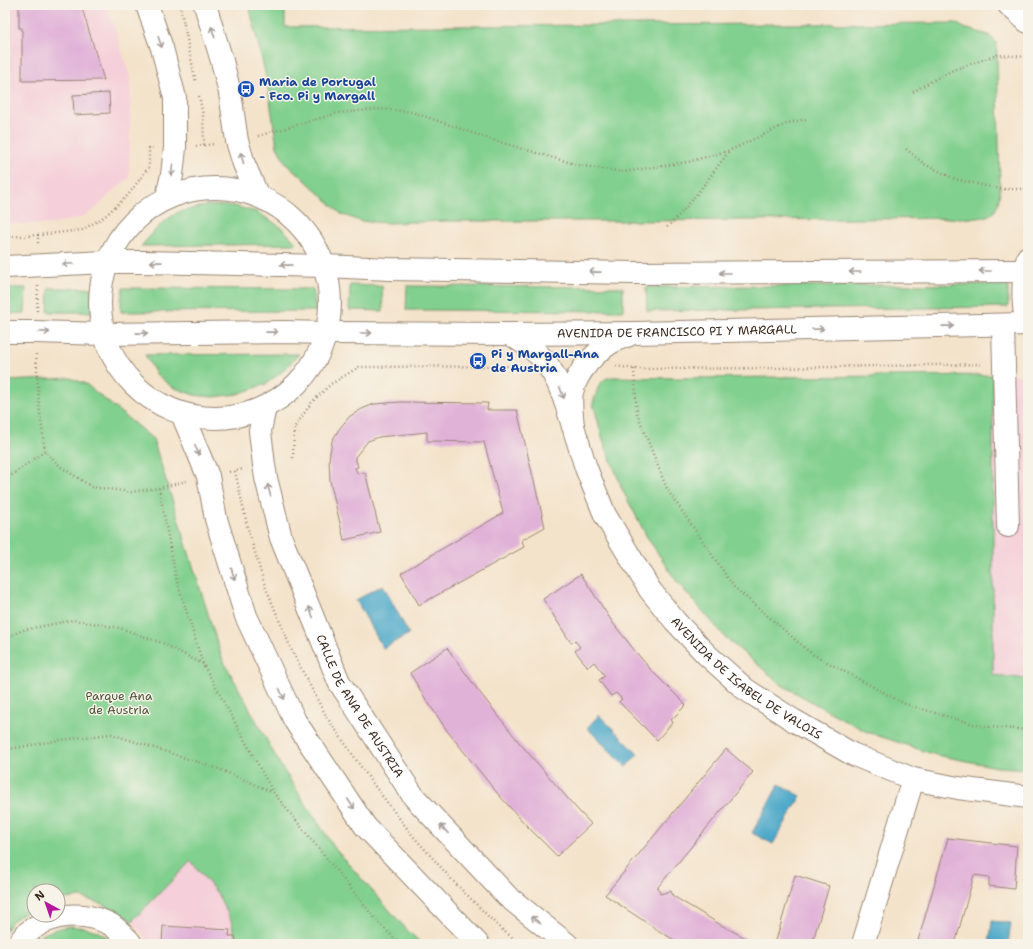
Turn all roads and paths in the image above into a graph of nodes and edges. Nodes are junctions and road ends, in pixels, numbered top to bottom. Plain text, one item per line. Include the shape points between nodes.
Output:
1 (147, 5) edge
2 (205, 5) edge
3 (1009, 5) edge
4 (1028, 22) edge
5 (1028, 57) edge
6 (913, 92) dead end
7 (807, 119) dead end
8 (253, 137) dead end
9 (218, 143) dead end
10 (174, 148) junction
11 (906, 149) dead end
12 (731, 150) junction
13 (1028, 189) edge
14 (257, 194) junction
15 (167, 197) junction
16 (666, 227) dead end
17 (38, 235) dead end
18 (5, 237) edge
19 (106, 262) junction
20 (325, 266) junction
21 (5, 267) edge
22 (1027, 267) edge
23 (1028, 324) edge
24 (1003, 325) junction
25 (5, 332) edge
26 (634, 332) junction
27 (327, 333) junction
28 (103, 334) junction
29 (510, 334) junction
30 (1004, 364) junction
31 (521, 366) dead end
32 (615, 366) dead end
33 (634, 369) junction
34 (265, 408) junction
35 (182, 414) junction
36 (573, 426) junction
37 (45, 451) dead end
38 (293, 458) dead end
39 (5, 480) edge
40 (159, 488) dead end
41 (1008, 526) dead end
42 (5, 638) edge
43 (203, 664) junction
44 (1028, 730) edge
45 (5, 752) edge
46 (913, 779) junction
47 (273, 792) junction
48 (1028, 797) edge
49 (18, 944) edge
50 (131, 944) edge
51 (400, 944) edge
52 (478, 944) edge
53 (567, 944) edge
54 (863, 944) edge

1 -> 10 street via 176,98
14 -> 2 street via 244,164 230,93
3 - 4 street
5 - 6 path via 997,55 953,70
7 - 12 path via 788,123
8 - 12 path via 338,113 381,109 412,112 496,141 578,165 623,172 688,162
9 - 10 path
10 -> 15 street
11 - 13 path via 924,164 955,178 1000,189
12 - 16 path
14 - 15 street via 235,188 212,186
14 - 20 street via 286,211 310,235
15 - 19 street via 130,224
17 - 18 path
20 -> 19 street, AVENIDA DE FRANCISCO PI Y MARGALL
19 -> 21 street, AVENIDA DE FRANCISCO PI Y MARGALL
19 - 28 street via 99,298
22 -> 20 street, AVENIDA DE FRANCISCO PI Y MARGALL via 633,273
20 - 27 street via 331,299
22 - 23 street, AVENIDA DE FRANCISCO PI Y MARGALL via 1024,303
23 - 24 street, AVENIDA DE FRANCISCO PI Y MARGALL
26 -> 24 street, AVENIDA DE FRANCISCO PI Y MARGALL
24 - 30 street
25 -> 28 street, AVENIDA DE FRANCISCO PI Y MARGALL
26 - 29 street, AVENIDA DE FRANCISCO PI Y MARGALL
26 - 36 street, AVENIDA DE ISABEL DE VALOIS via 604,347 582,371 572,392
28 -> 27 street, AVENIDA DE FRANCISCO PI Y MARGALL
27 -> 29 street, AVENIDA DE FRANCISCO PI Y MARGALL
27 - 34 street via 314,363 292,389
28 - 35 street via 120,369 147,397
29 -> 36 street, AVENIDA DE ISABEL DE VALOIS via 538,354 554,374
30 - 33 path
30 - 41 street
31 - 38 path via 359,367 331,384 312,402 294,428
32 - 33 path
33 - 44 path via 636,413 667,489 734,587 812,654 905,704 980,726
34 - 35 street via 238,416 210,419
53 -> 34 street, CALLE DE ANA DE AUSTRIA via 507,896 414,797 339,682 281,538 265,472 260,431
35 -> 52 street via 208,476 216,519 246,616 295,722 365,826
36 - 46 street, AVENIDA DE ISABEL DE VALOIS via 605,515 650,590 706,654 746,689 793,720 852,754
37 - 39 path
40 - 43 path via 176,578
42 - 43 path via 23,630 73,620 120,628 162,643
43 - 47 path
45 - 47 path via 60,740 111,734 219,769
46 - 48 street, AVENIDA DE ISABEL DE VALOIS
46 - 54 street
47 - 51 path via 377,921
49 - 50 street via 25,935 43,922 65,915 88,916 111,925

